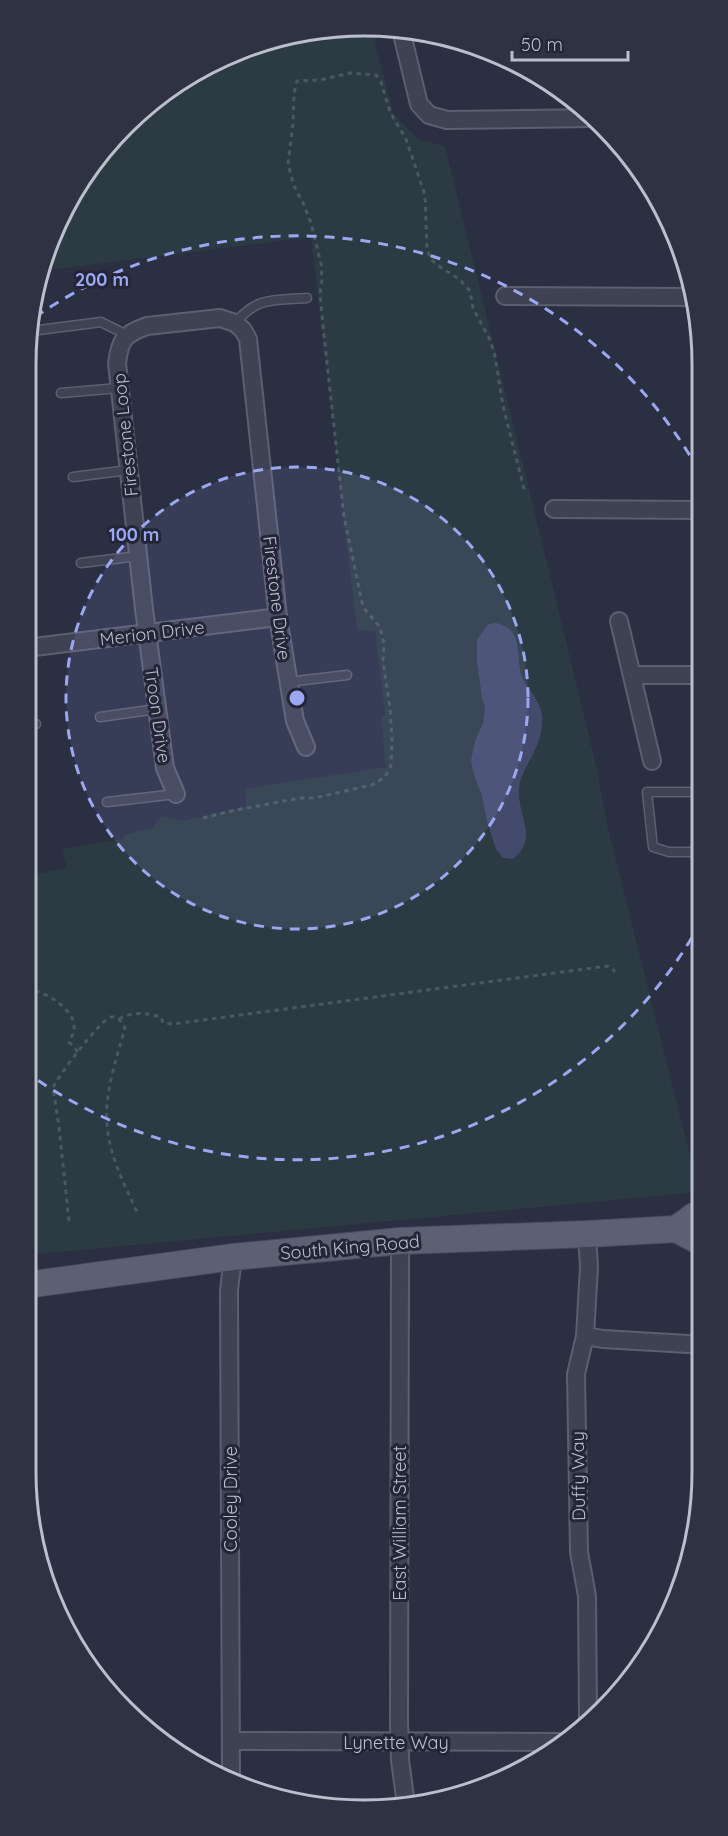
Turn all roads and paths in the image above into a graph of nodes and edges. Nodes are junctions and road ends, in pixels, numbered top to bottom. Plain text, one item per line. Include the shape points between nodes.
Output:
1 (403, 39) edge
2 (581, 118) edge
3 (505, 296) dead end
4 (685, 297) edge
5 (307, 298) dead end
6 (235, 323) junction
7 (38, 330) edge
8 (127, 334) junction
9 (119, 388) junction
10 (61, 393) dead end
11 (129, 470) junction
12 (73, 477) dead end
13 (525, 493) dead end
14 (554, 509) dead end
15 (692, 510) edge
16 (138, 556) junction
17 (81, 564) dead end
18 (278, 617) junction
19 (619, 621) dead end
20 (147, 633) junction
21 (36, 647) edge
22 (347, 675) dead end
23 (632, 675) junction
24 (692, 675) edge
25 (288, 682) junction
26 (157, 710) junction
27 (100, 717) dead end
28 (306, 747) dead end
29 (652, 761) dead end
30 (692, 792) edge
31 (176, 794) joint
32 (107, 802) dead end
33 (203, 818) dead end
34 (692, 852) edge
35 (615, 972) dead end
36 (36, 990) edge
37 (119, 1019) junction
38 (78, 1052) junction
39 (137, 1212) dead end
40 (692, 1217) edge
41 (69, 1221) dead end
42 (676, 1229) junction
43 (587, 1234) junction
44 (692, 1237) edge
45 (400, 1241) junction
46 (232, 1257) junction
47 (36, 1284) edge
48 (585, 1336) junction
49 (688, 1344) dead end
50 (588, 1712) edge
51 (232, 1741) junction
52 (399, 1742) junction
53 (550, 1742) edge
54 (231, 1772) edge
55 (405, 1797) edge

1 - 2 street via 419,104 429,115 447,120
3 - 4 street
5 - 6 lane via 260,302
6 - 8 street via 220,318 147,326
6 - 18 street, Firestone Drive via 248,339
7 - 8 lane via 101,322
8 - 9 street, Firestone Loop via 118,352
9 - 10 lane
9 - 11 street, Firestone Loop
11 - 12 lane
11 - 16 street, Firestone Loop
13 - 33 path via 493,348 473,308 470,291 430,258 425,195 381,82 376,75 349,73 297,81 288,164 311,223 321,264 320,294 344,518 363,607 380,627 384,644 391,766 386,777 372,785
14 - 15 street
16 - 17 lane
16 - 20 street, Firestone Loop
18 - 20 street, Merion Drive
18 - 25 street, Firestone Drive
19 - 23 street
20 - 21 street, Merion Drive
20 - 26 street, Troon Drive
22 - 25 lane
23 - 24 street
23 - 29 street
25 - 28 street, Firestone Drive via 294,722
26 - 27 lane
26 - 31 street, Troon Drive via 165,768
30 - 34 lane via 647,792 653,847
31 - 32 lane
35 - 37 path via 606,966 174,1024 163,1023 161,1017 136,1013
36 - 38 path via 71,1016 74,1026 69,1042
37 - 38 path via 107,1018
37 - 39 path via 125,1028 110,1087 106,1123 122,1180
38 - 41 path via 53,1088
40 - 42 main road, South King Road
42 - 43 main road, South King Road
42 - 44 main road, South King Road
43 - 45 main road, South King Road
43 - 48 street, Duffy Way via 590,1267
45 - 46 main road, South King Road
45 - 52 street, East William Street
46 - 47 main road, South King Road
46 - 51 street, Cooley Drive
48 - 49 street
48 - 50 street, Duffy Way via 576,1374 579,1552 587,1596
51 - 52 street, Lynette Way
51 - 54 street, Cooley Drive
52 - 53 street, Lynette Way
52 - 55 street, East William Street

